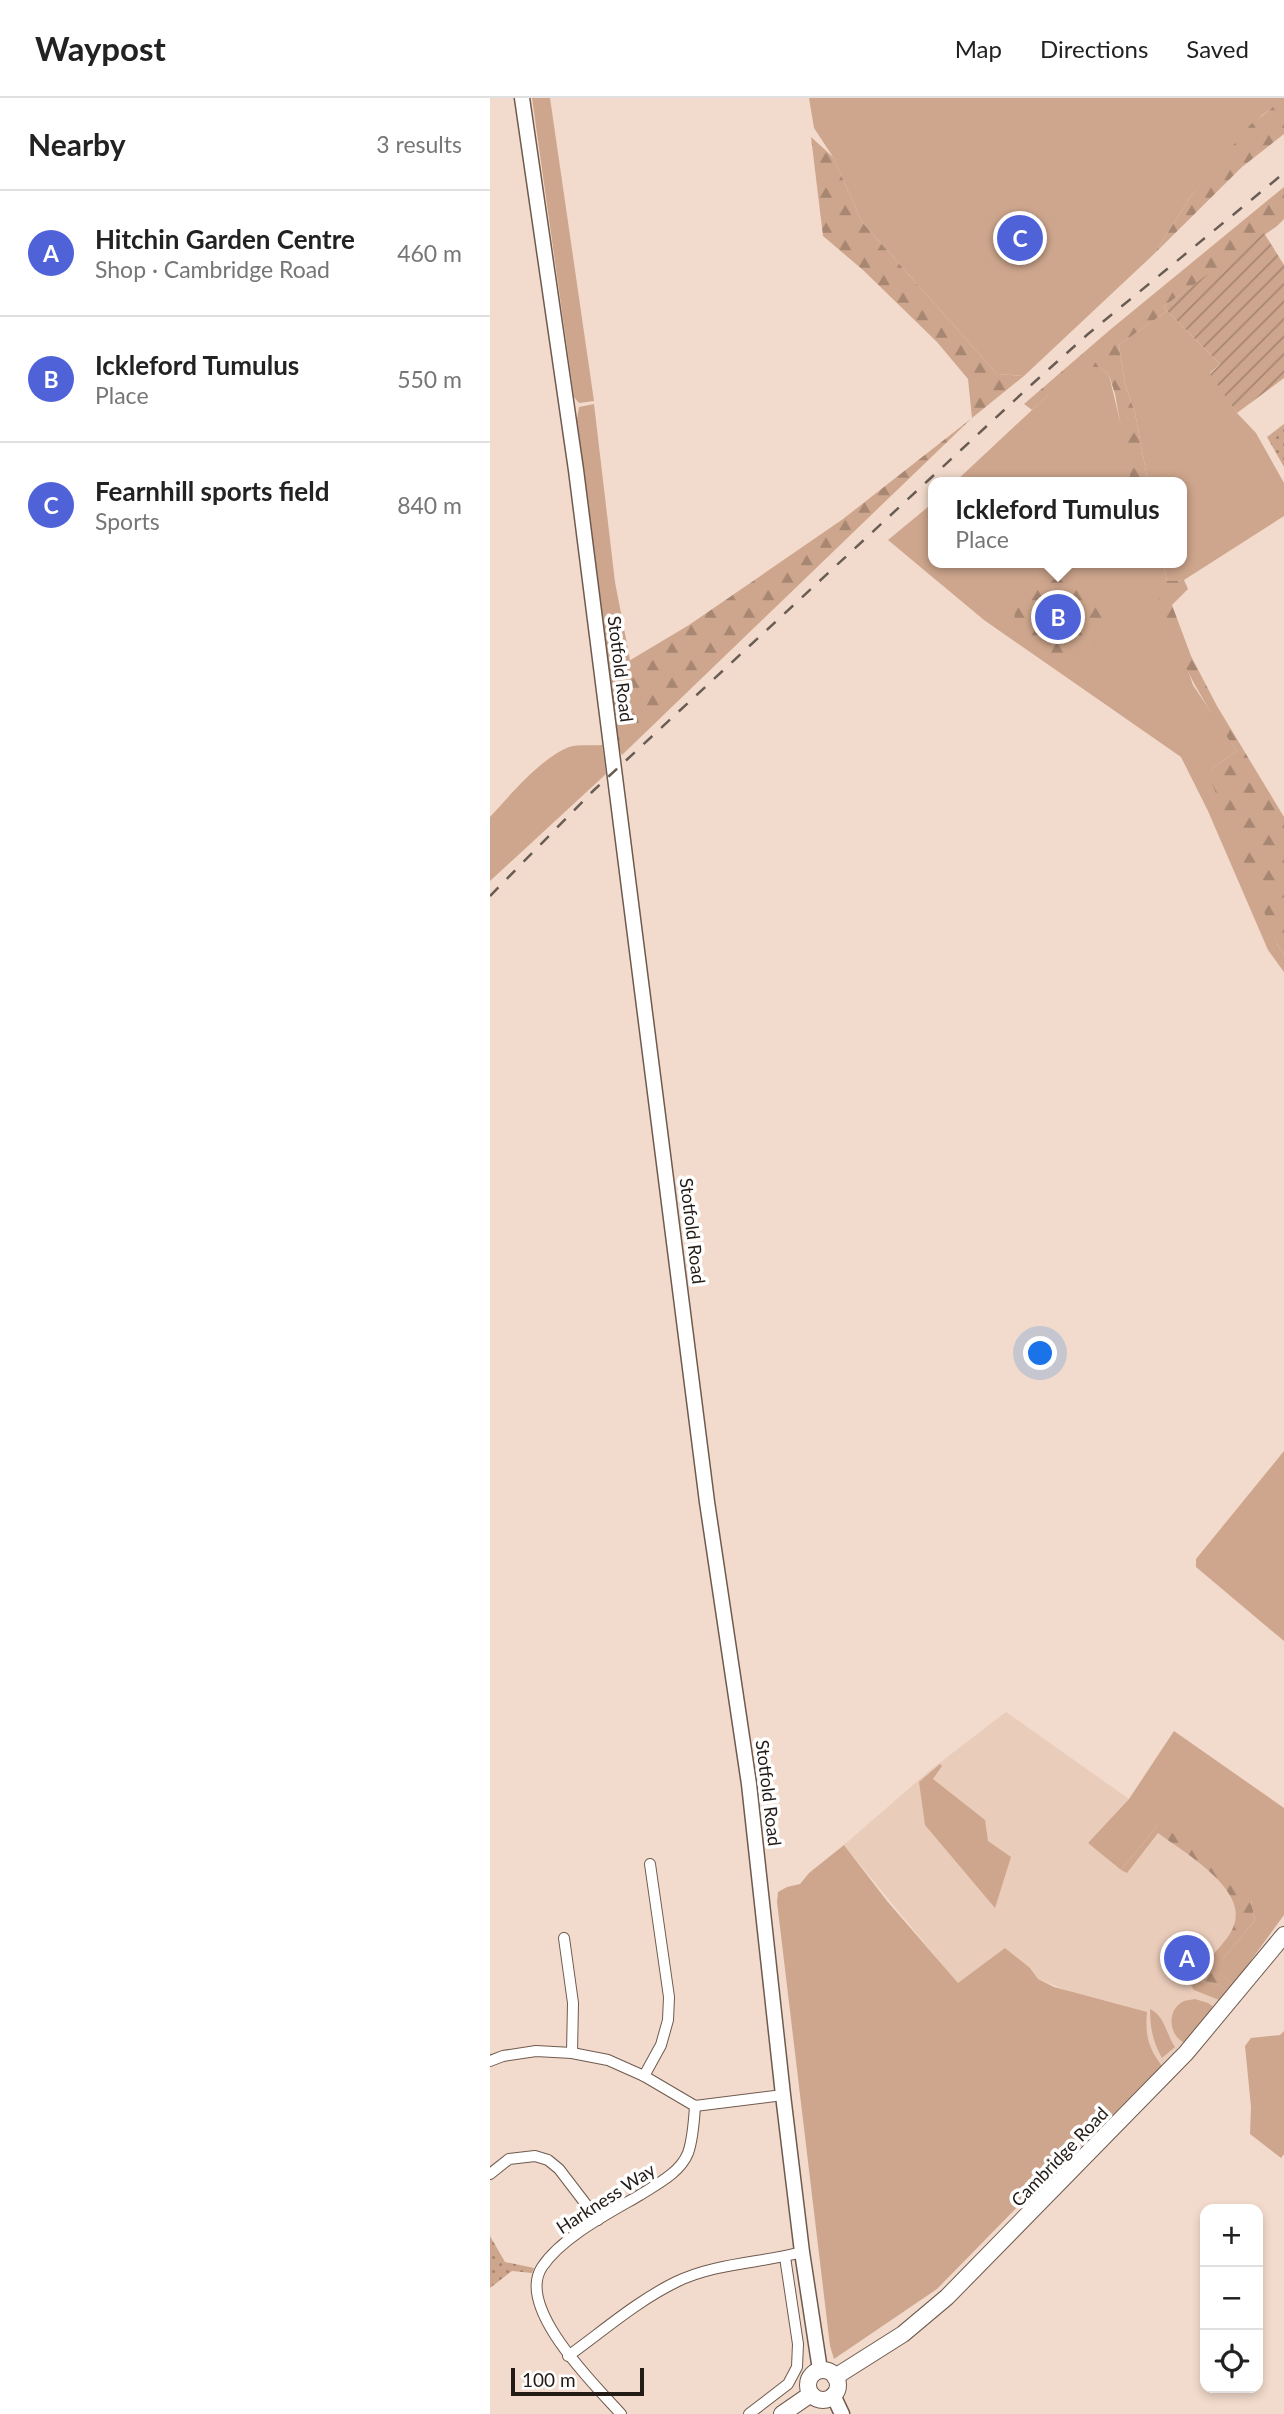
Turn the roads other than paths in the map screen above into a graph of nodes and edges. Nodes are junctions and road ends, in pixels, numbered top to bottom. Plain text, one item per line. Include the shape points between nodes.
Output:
1 (522, 98) edge
2 (650, 1864) dead end
3 (1284, 1935) edge
4 (564, 1938) dead end
5 (572, 2053) junction
6 (490, 2062) edge
7 (644, 2076) junction
8 (783, 2095) junction
9 (695, 2106) junction
10 (490, 2174) edge
11 (598, 2220) junction
12 (802, 2252) junction
13 (785, 2257) junction
14 (568, 2356) junction
15 (828, 2373) junction
16 (811, 2394) junction
17 (833, 2395) junction
18 (621, 2414) edge
19 (750, 2414) edge
20 (782, 2414) edge
21 (842, 2414) edge

1 - 8 street, Stotfold Road via 576,470 708,1502 749,1784
2 - 7 street via 669,1997 661,2045
3 - 15 main road, Cambridge Road via 1158,2084 957,2288 902,2334
4 - 5 street via 573,2003
5 - 6 street via 536,2052
5 - 7 street via 608,2060
7 - 9 street
8 - 9 street
8 - 12 street, Stotfold Road
9 - 11 street, Harkness Way via 687,2155 670,2176
10 - 11 street via 509,2159 536,2156 548,2160
11 - 14 street, Harkness Way via 554,2251 539,2270 536,2295
12 - 13 street
12 - 15 street, Stotfold Road
13 - 14 street via 740,2263 677,2281
13 - 19 street via 797,2367 788,2384
14 - 18 street, Harkness Way
15 - 16 main road via 813,2373 808,2381
15 - 17 main road via 838,2385
16 - 17 main road via 823,2400
16 - 20 main road
17 - 21 street

